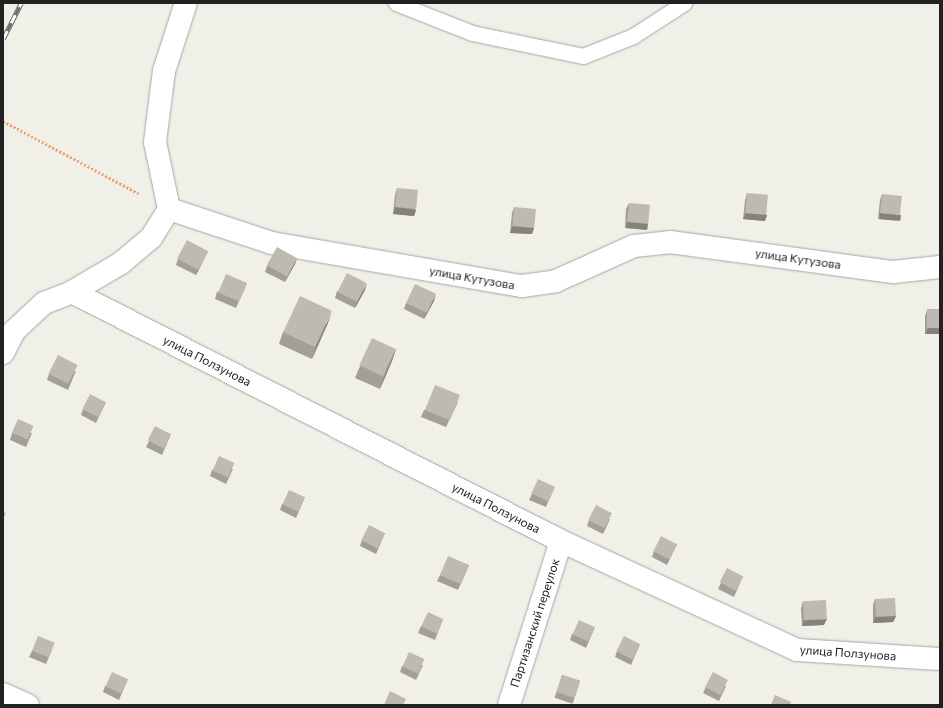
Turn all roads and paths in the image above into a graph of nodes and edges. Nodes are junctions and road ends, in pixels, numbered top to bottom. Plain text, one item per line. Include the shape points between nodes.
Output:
1 (186, 3) edge
2 (396, 3) edge
3 (684, 3) edge
4 (3, 121) edge
5 (130, 189) dead end
6 (169, 209) junction
7 (940, 267) edge
8 (72, 292) junction
9 (3, 353) edge
10 (561, 541) junction
11 (940, 659) edge
12 (3, 694) edge
13 (28, 705) edge
14 (509, 705) edge

1 - 6 street via 164,71 155,142
2 - 3 lane via 472,33 583,56 633,36
4 - 5 path
6 - 7 street, улица Кутузова via 272,243 522,286 556,281 634,246 670,242 893,272
6 - 8 street via 151,238 121,263
8 - 9 street via 44,303 14,331
8 - 10 street, улица Ползунова
10 - 11 street, улица Ползунова via 797,650
10 - 14 street, Партизанский переулок
12 - 13 street

